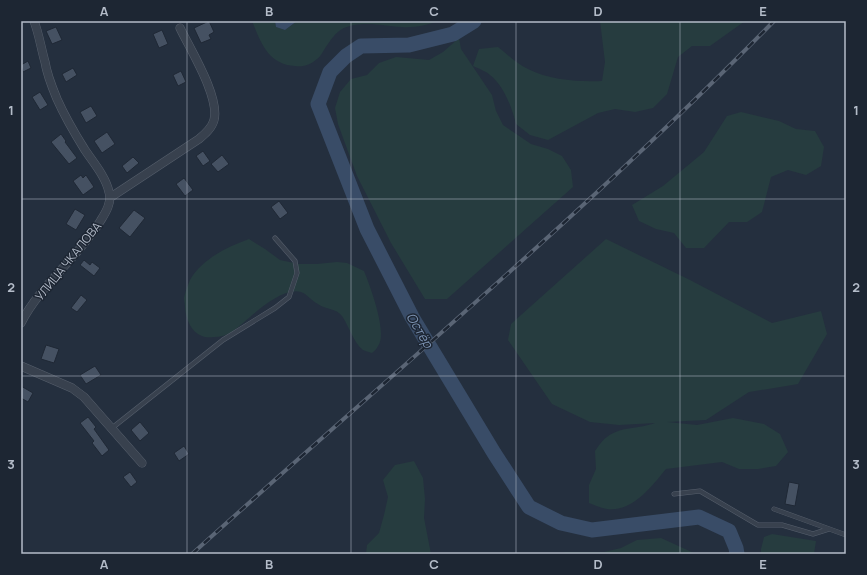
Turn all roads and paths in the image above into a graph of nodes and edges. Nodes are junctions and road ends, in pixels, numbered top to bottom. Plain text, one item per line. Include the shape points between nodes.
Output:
1 (34, 21) edge
2 (180, 28) dead end
3 (110, 197) junction
4 (275, 238) dead end
5 (21, 323) edge
6 (21, 366) edge
7 (112, 428) junction
8 (142, 463) dead end
9 (674, 494) dead end
10 (774, 509) dead end
11 (829, 529) junction
12 (846, 535) edge

1 - 3 street via 56,98 103,178
2 - 3 street via 211,92 216,112 214,121 199,139
3 - 5 street, УЛИЦА ЧКАЛОВА via 102,219 93,233 35,301
4 - 7 lane via 295,261 297,273 289,297 223,340
6 - 7 street via 72,388 84,397
7 - 8 street
9 - 11 lane via 700,491 758,525 782,525 813,534
10 - 11 lane
11 - 12 lane

